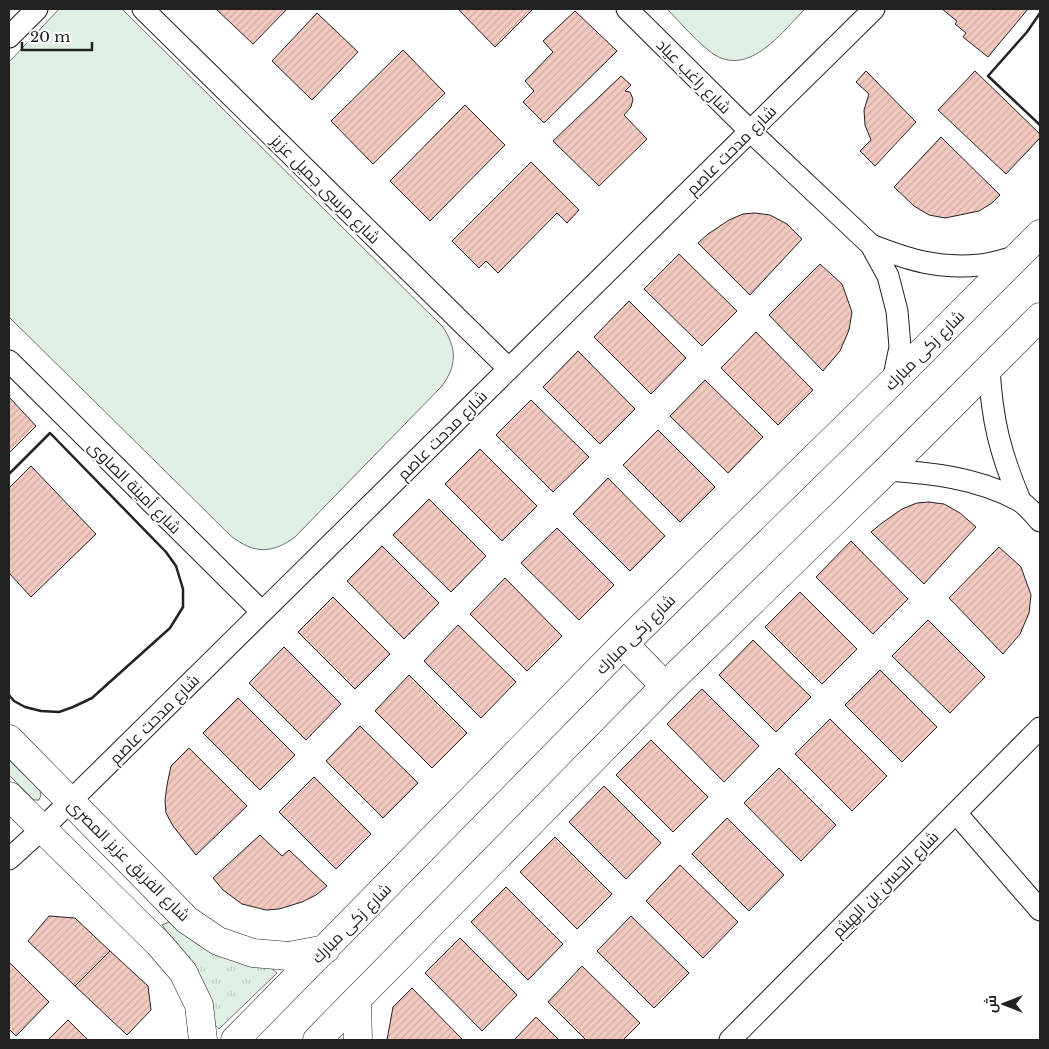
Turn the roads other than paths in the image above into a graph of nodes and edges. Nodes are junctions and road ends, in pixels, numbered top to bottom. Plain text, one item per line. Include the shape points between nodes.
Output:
1 (37, 9) edge
2 (143, 9) edge
3 (627, 9) edge
4 (874, 9) edge
5 (9, 37) edge
6 (750, 131) junction
7 (1040, 234) edge
8 (871, 245) junction
9 (1018, 256) junction
10 (1040, 317) edge
11 (9, 361) edge
12 (989, 368) junction
13 (509, 369) junction
14 (893, 382) junction
15 (887, 470) junction
16 (1020, 500) junction
17 (1040, 521) edge
18 (262, 612) junction
19 (624, 644) junction
20 (665, 686) junction
21 (1040, 728) edge
22 (9, 740) edge
23 (9, 796) edge
24 (70, 801) junction
25 (956, 813) junction
26 (42, 829) junction
27 (9, 859) edge
28 (1040, 910) edge
29 (326, 949) junction
30 (357, 1001) junction
31 (203, 1040) edge
32 (235, 1040) edge
33 (317, 1040) edge
34 (358, 1040) edge
35 (730, 1040) edge

1 - 5 street
2 - 13 street, شارع مرسى جميل عزيز
3 - 6 street, شارع راغب عياد
4 - 6 street, شارع مدحت عاصم
6 - 8 street, شارع راغب عياد
6 - 13 street, شارع مدحت عاصم
7 - 9 street, شارع زكى مبارك
8 - 9 street, شارع راغب عياد via 907,259 944,266 982,265
8 - 14 street, شارع راغب عياد via 888,276 898,311 900,347
9 - 14 street, شارع زكى مبارك
10 - 12 street
11 - 18 street, شارع أمينة الصاوى
12 - 15 street
12 - 16 street via 997,436
13 - 18 street, شارع مدحت عاصم
14 - 19 street, شارع زكى مبارك
15 - 16 street via 955,478
15 - 20 street
16 - 17 street
18 - 24 street, شارع مدحت عاصم
19 - 20 street
19 - 29 street, شارع زكى مبارك
20 - 30 street
21 - 25 street, شارع الحسن بن الهيثم
22 - 24 street, شارع الفريق عزيز المصرى
23 - 26 street
24 - 26 street, شارع مدحت عاصم
24 - 29 street, شارع الفريق عزيز المصرى via 187,920 218,941 253,953 289,956
25 - 28 street
25 - 35 street, شارع الحسن بن الهيثم
26 - 27 street, شارع مدحت عاصم
26 - 31 street via 159,944 183,972 199,1005
29 - 32 street, شارع زكى مبارك
30 - 33 street
30 - 34 street

